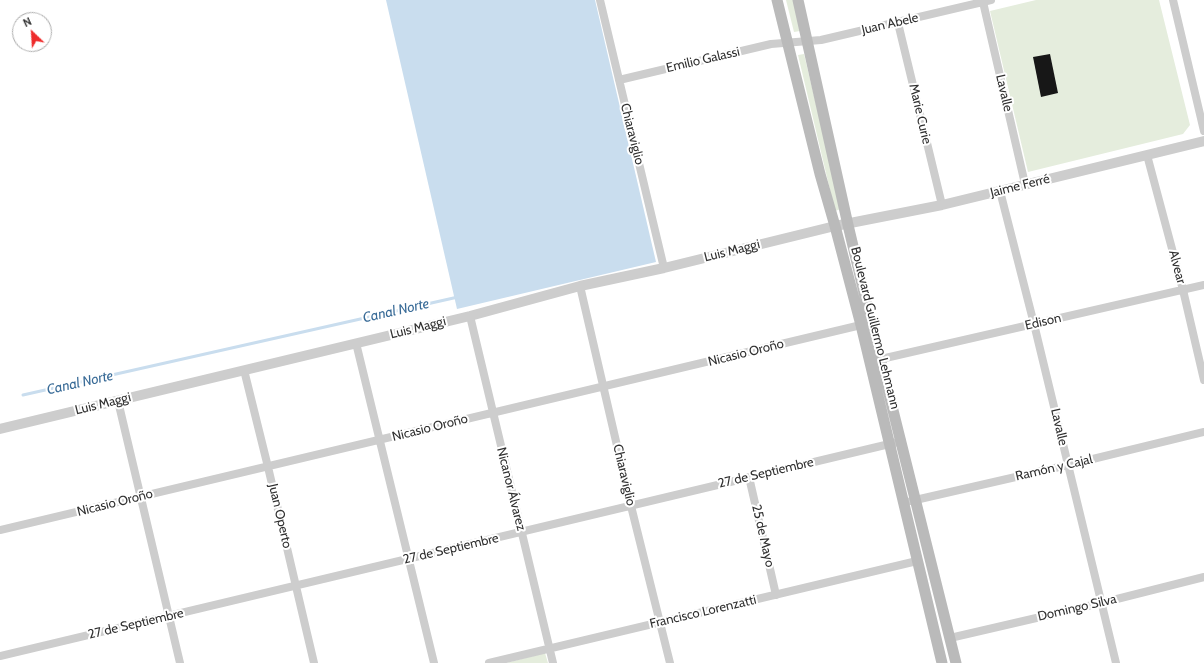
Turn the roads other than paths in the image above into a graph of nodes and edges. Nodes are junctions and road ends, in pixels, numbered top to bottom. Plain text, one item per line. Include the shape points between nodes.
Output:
1 (600, 0) edge
2 (777, 0) edge
3 (798, 0) edge
4 (991, 0) edge
5 (1173, 0) edge
6 (983, 2) junction
7 (898, 23) junction
8 (808, 41) junction
9 (787, 42) junction
10 (619, 80) junction
11 (1204, 131) edge
12 (1204, 141) edge
13 (1147, 155) junction
14 (1025, 184) junction
15 (1000, 191) junction
16 (942, 205) junction
17 (848, 225) junction
18 (835, 226) junction
19 (664, 268) junction
20 (1204, 285) edge
21 (580, 286) junction
22 (1183, 290) junction
23 (470, 316) junction
24 (1034, 324) junction
25 (861, 325) junction
26 (356, 343) junction
27 (881, 359) junction
28 (244, 370) junction
29 (1204, 380) edge
30 (604, 387) junction
31 (118, 401) junction
32 (493, 412) junction
33 (0, 429) edge
34 (1204, 432) edge
35 (380, 440) junction
36 (902, 441) junction
37 (889, 444) junction
38 (1068, 465) junction
39 (268, 467) junction
40 (749, 478) junction
41 (140, 496) junction
42 (916, 500) junction
43 (904, 502) junction
44 (631, 506) junction
45 (0, 530) edge
46 (522, 532) junction
47 (408, 559) junction
48 (917, 561) junction
49 (1204, 577) edge
50 (296, 586) junction
51 (776, 595) junction
52 (1101, 603) junction
53 (169, 616) junction
54 (661, 622) junction
55 (950, 638) junction
56 (550, 649) junction
57 (0, 656) edge
58 (180, 663) edge
59 (314, 663) edge
60 (434, 663) edge
61 (489, 663) edge
62 (553, 663) edge
63 (670, 663) edge
64 (942, 663) edge
65 (956, 663) edge
66 (1116, 663) edge

1 - 10 street, Chiaraviglio
2 - 9 main road, Boulevard Guillermo Lehmann
3 - 8 main road, Boulevard Guillermo Lehmann
4 - 6 street, Juan Abele
5 - 11 street
6 - 7 street, Juan Abele
6 - 14 street, Lavalle
7 - 8 street, Juan Abele
7 - 16 street, Marie Curie
8 - 9 street, Juan Abele
8 - 17 main road, Boulevard Guillermo Lehmann
9 - 10 street, Emilio Galassi
9 - 18 main road, Boulevard Guillermo Lehmann
10 - 19 street, Chiaraviglio
12 - 13 street, Jaime Ferré
13 - 14 street, Jaime Ferré
13 - 22 street, Alvear
14 - 15 street, Jaime Ferré
15 - 16 street, Jaime Ferré
15 - 24 street, Lavalle
16 - 17 street, Jaime Ferré
17 - 18 street, Jaime Ferré
17 - 27 main road, Boulevard Guillermo Lehmann
18 - 19 street, Luis Maggi
18 - 25 main road, Boulevard Guillermo Lehmann
19 - 21 street, Luis Maggi
20 - 22 street, Edison
21 - 23 street, Luis Maggi
21 - 30 street, Chiaraviglio
22 - 24 street, Edison
22 - 29 street, Alvear
23 - 26 street, Luis Maggi
23 - 32 street, Nicanor Álvarez
24 - 27 street, Edison
24 - 38 street, Lavalle
25 - 30 street, Nicasio Oroño
25 - 37 main road, Boulevard Guillermo Lehmann
26 - 28 street, Luis Maggi
26 - 35 street
27 - 36 main road, Boulevard Guillermo Lehmann
28 - 31 street, Luis Maggi
28 - 39 street, Juan Operto
30 - 32 street, Nicasio Oroño
30 - 44 street, Chiaraviglio
31 - 33 street, Luis Maggi
31 - 41 street
32 - 35 street, Nicasio Oroño
32 - 46 street, Nicanor Álvarez
34 - 38 street, Ramón y Cajal
35 - 39 street, Nicasio Oroño
35 - 47 street
36 - 37 street, 27 de Septiembre
36 - 42 main road, Boulevard Guillermo Lehmann
37 - 40 street, 27 de Septiembre
37 - 43 main road, Boulevard Guillermo Lehmann
38 - 42 street, Ramón y Cajal
38 - 52 street, Lavalle
39 - 41 street, Nicasio Oroño
39 - 50 street, Juan Operto
40 - 44 street, 27 de Septiembre
40 - 51 street, 25 de Mayo
41 - 45 street, Nicasio Oroño
41 - 53 street
42 - 43 street, Ramón y Cajal
42 - 55 main road, Boulevard Guillermo Lehmann
43 - 48 main road, Boulevard Guillermo Lehmann
44 - 46 street, 27 de Septiembre
44 - 54 street, Chiaraviglio
46 - 47 street, 27 de Septiembre
46 - 56 street, Nicanor Álvarez
47 - 50 street, 27 de Septiembre
47 - 60 street
48 - 51 street, Francisco Lorenzatti
48 - 64 main road, Boulevard Guillermo Lehmann
49 - 52 street, Domingo Silva
50 - 53 street, 27 de Septiembre
50 - 59 street, Juan Operto
51 - 54 street, Francisco Lorenzatti
52 - 55 street, Domingo Silva
52 - 66 street, Lavalle
53 - 57 street, 27 de Septiembre
53 - 58 street
54 - 56 street, Francisco Lorenzatti
54 - 63 street, Chiaraviglio
55 - 65 main road, Boulevard Guillermo Lehmann
56 - 61 street, Francisco Lorenzatti
56 - 62 street, Nicanor Álvarez

